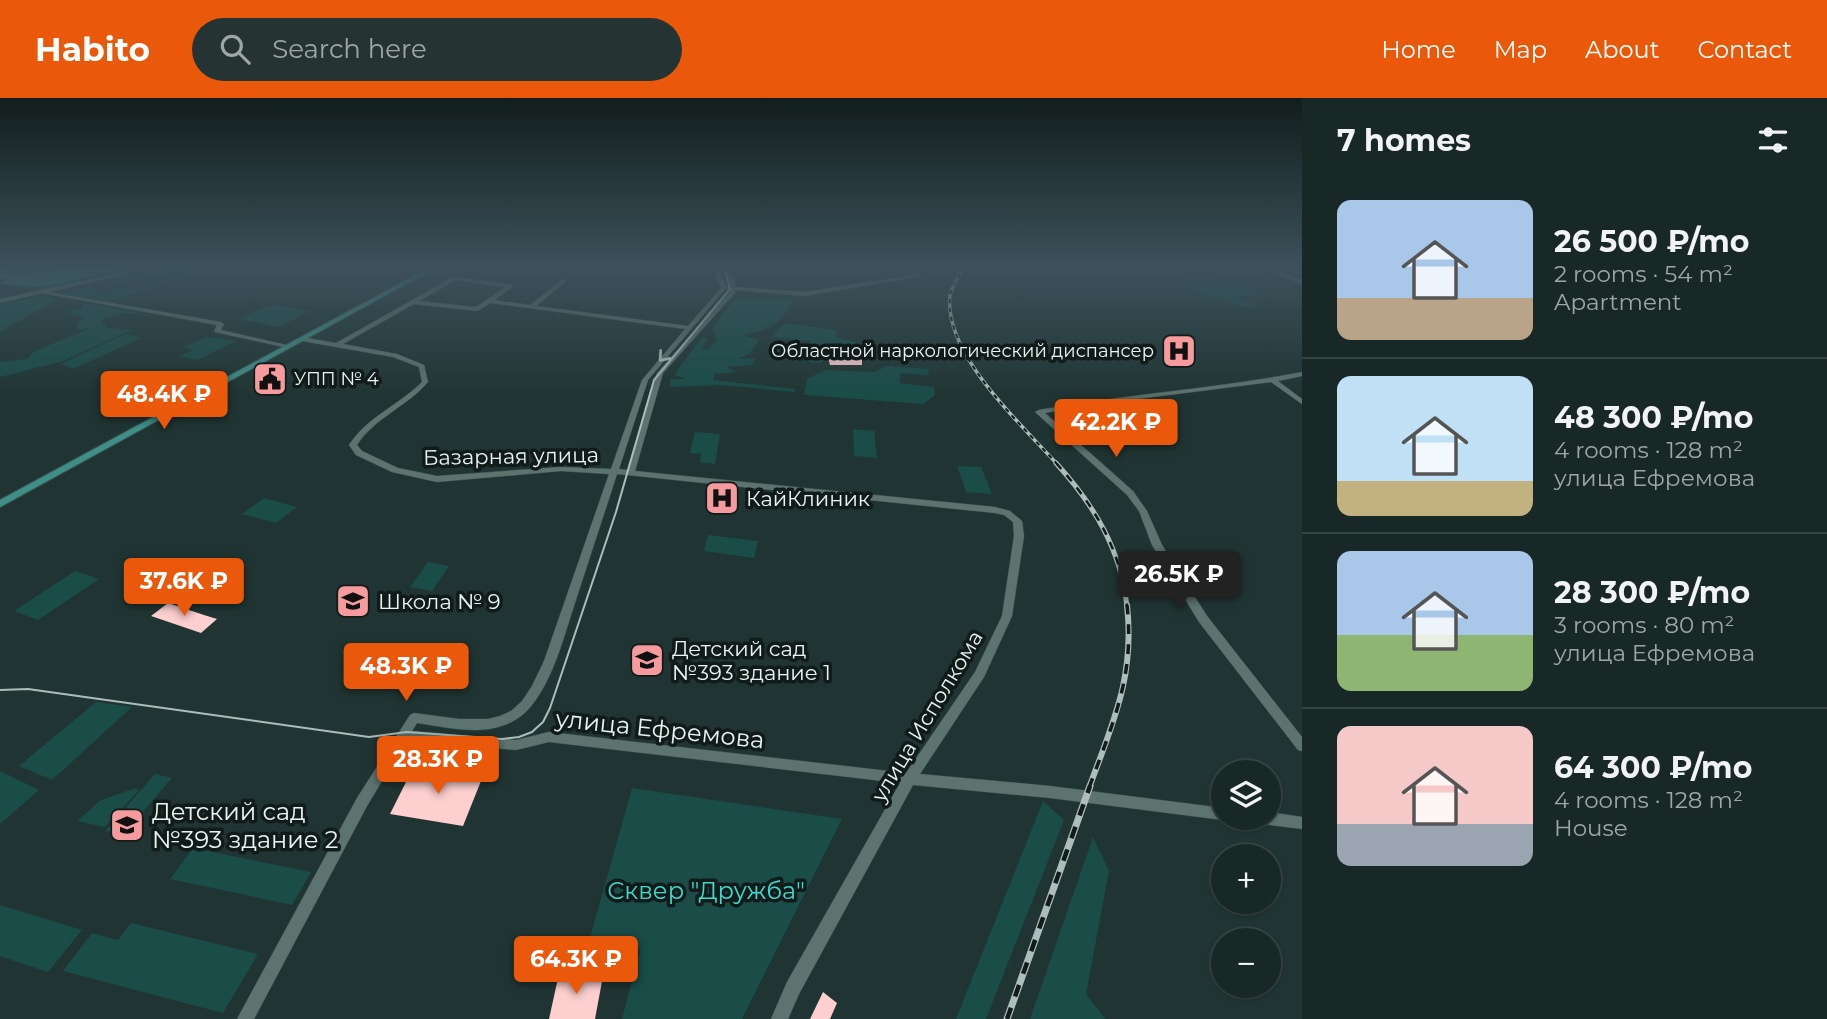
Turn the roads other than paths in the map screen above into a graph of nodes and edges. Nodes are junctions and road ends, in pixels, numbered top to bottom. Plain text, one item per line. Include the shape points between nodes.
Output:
1 (136, 309) edge
2 (357, 309) edge
3 (401, 309) edge
4 (561, 309) edge
5 (705, 309) edge
6 (717, 309) edge
7 (688, 328) junction
8 (302, 339) junction
9 (337, 345) junction
10 (288, 346) junction
11 (1302, 374) edge
12 (1272, 380) junction
13 (1302, 402) edge
14 (630, 472) junction
15 (615, 473) junction
16 (0, 504) edge
17 (405, 736) junction
18 (1302, 746) edge
19 (909, 778) junction
20 (1211, 813) edge
21 (1281, 820) edge
22 (1302, 823) edge
23 (245, 1019) edge
24 (779, 1019) edge

1 - 10 street via 221,324 217,331
2 - 8 main road
3 - 9 street
4 - 7 street
5 - 7 street
6 - 14 street via 656,381
7 -> 15 street via 645,380
8 - 9 street
8 - 10 main road
9 - 15 street, Базарная улица via 422,366 425,382 416,392 355,440 354,449 404,474 437,479 561,469
10 - 16 main road
11 - 12 street
12 - 13 street
12 - 18 street via 1038,412 1130,493 1197,610
14 - 15 street, улица Исполкома
14 - 19 street, улица Исполкома via 995,510 1014,518 1019,536 1007,615 979,674
15 - 17 street via 550,662 528,703 503,723 414,719
17 - 19 street, улица Ефремова via 516,745 549,737
17 - 23 street via 362,802
19 - 20 street, улица Ефремова
19 - 24 street, улица Исполкома
21 - 22 street

